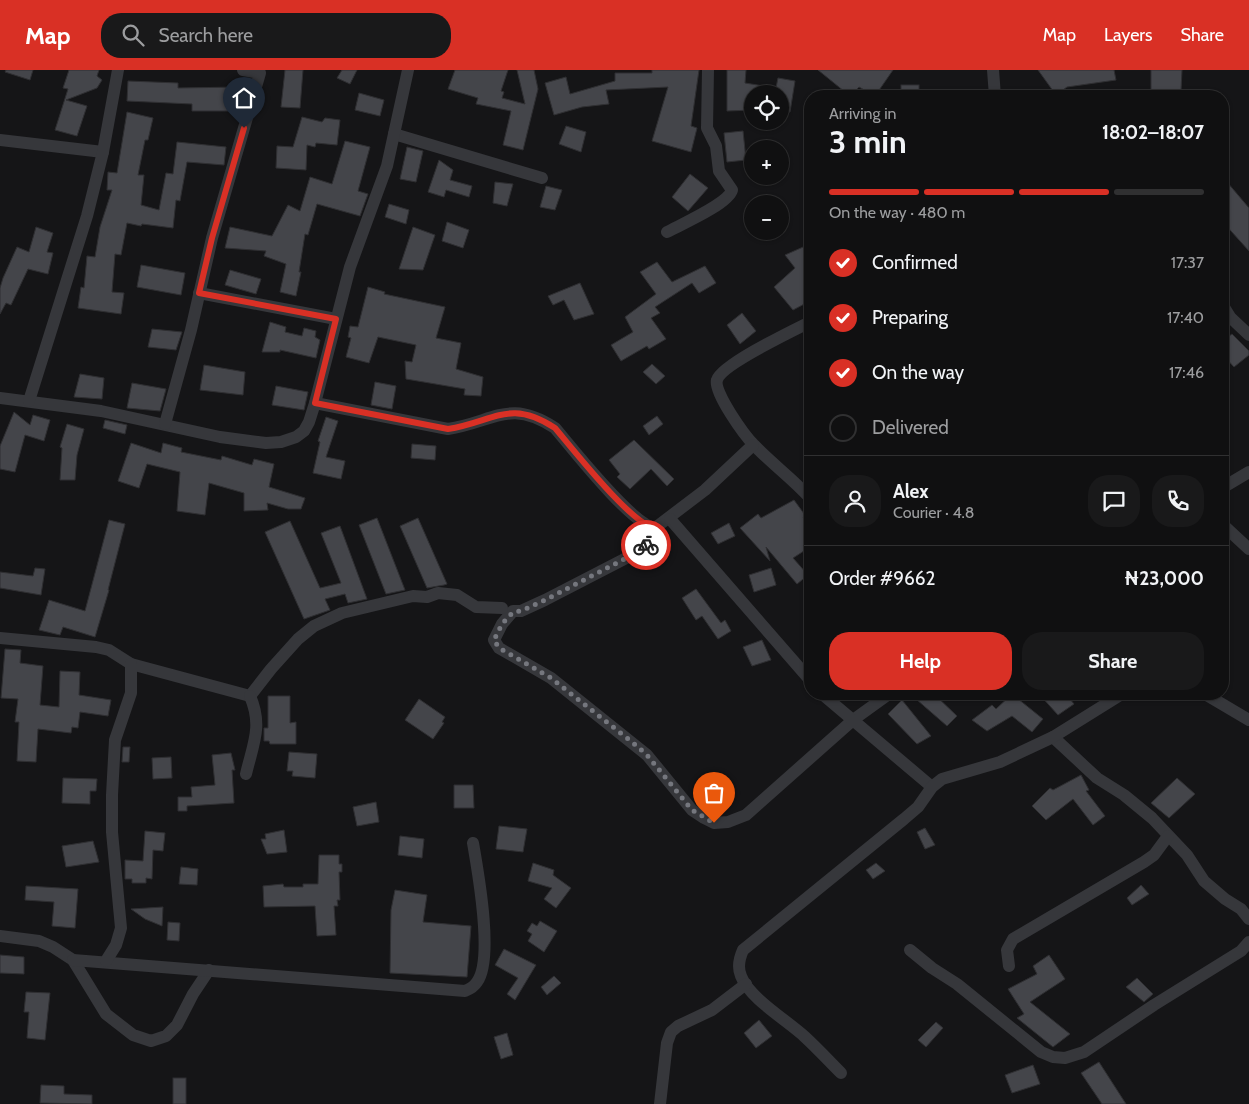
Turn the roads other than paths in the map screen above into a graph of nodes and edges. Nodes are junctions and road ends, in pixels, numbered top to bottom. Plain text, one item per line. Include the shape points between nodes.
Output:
1 (118, 70) edge
2 (243, 70) edge
3 (408, 70) edge
4 (708, 70) edge
5 (992, 70) edge
6 (261, 72) edge
7 (994, 90) edge
8 (394, 134) junction
9 (0, 140) edge
10 (103, 152) junction
11 (542, 178) dead end
12 (667, 232) dead end
13 (199, 293) junction
14 (336, 319) junction
15 (1229, 320) edge
16 (804, 325) edge
17 (1249, 335) edge
18 (0, 398) edge
19 (28, 401) junction
20 (315, 403) junction
21 (165, 424) junction
22 (753, 445) junction
23 (1249, 472) edge
24 (1229, 484) edge
25 (804, 492) edge
26 (670, 519) junction
27 (655, 528) junction
28 (1229, 530) edge
29 (1249, 549) edge
30 (502, 608) dead end
31 (0, 638) edge
32 (131, 664) junction
33 (804, 673) edge
34 (250, 696) junction
35 (829, 700) edge
36 (881, 700) edge
37 (1112, 700) edge
38 (1215, 700) edge
39 (853, 720) junction
40 (1249, 720) edge
41 (1053, 737) junction
42 (246, 774) dead end
43 (932, 786) junction
44 (1168, 836) junction
45 (473, 843) dead end
46 (1249, 920) edge
47 (0, 936) edge
48 (1249, 942) edge
49 (910, 950) dead end
50 (73, 960) junction
51 (106, 961) junction
52 (1009, 966) dead end
53 (209, 970) junction
54 (746, 984) junction
55 (841, 1073) dead end
56 (660, 1104) edge

1 - 10 street
2 - 6 street
3 - 8 street
4 - 12 street via 707,128 716,146 719,171 732,190 731,195
5 - 7 street
6 - 13 street
8 - 11 street
8 - 14 street via 387,166 350,267
9 - 10 street
10 - 19 street via 87,216
13 - 14 street
13 - 21 street
14 - 20 street
15 - 17 street
16 - 22 street via 751,353 717,380 716,387 724,403
18 - 19 street
19 - 21 street
20 - 21 street via 304,431 281,442 228,438
20 - 27 street via 448,429 502,413 525,412 555,428 624,506 648,527
22 - 25 street
22 - 26 street
23 - 24 street
26 - 27 street
26 - 33 street
27 - 39 street via 653,539 638,552 545,600 513,612 494,640 499,648 551,678 640,748 692,810 714,823 746,815
28 - 29 street
30 - 34 street via 476,607 457,595 438,593 342,612 314,626 298,640 270,668
31 - 32 street via 96,647 109,650
32 - 34 street
32 - 51 street via 130,693 115,740 112,795 121,928 116,946
34 - 42 street via 257,713 257,723
35 - 39 street
36 - 39 street
37 - 41 street
38 - 40 street
39 - 43 street
41 - 43 street via 1000,762 955,773
41 - 44 street via 1097,778 1152,818
43 - 54 street via 904,819 743,950 738,968
44 - 46 street via 1187,855 1204,881 1241,909
44 - 52 street via 1154,855 1144,862 1014,940 1007,950
45 - 53 street via 483,916 483,964 477,984 465,991
47 - 50 street via 39,941
48 - 49 street via 1241,951 1084,1052 1065,1058 1041,1052
50 - 51 street
50 - 53 street via 106,1014 133,1035 151,1041 166,1036 177,1024
51 - 53 street
54 - 55 street
54 - 56 street via 712,1010 671,1032 666,1043

